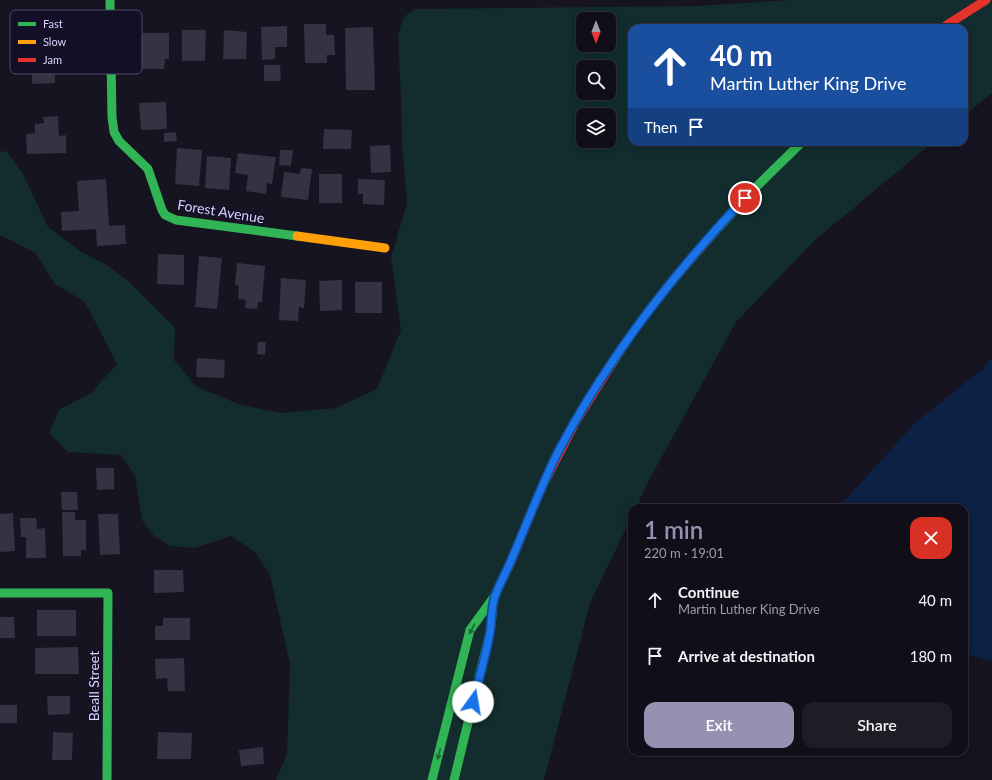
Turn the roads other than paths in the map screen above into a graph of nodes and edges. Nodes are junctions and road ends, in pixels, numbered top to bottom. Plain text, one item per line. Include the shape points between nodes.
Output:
1 (110, 0) edge
2 (986, 0) edge
3 (110, 10) edge
4 (948, 24) edge
5 (111, 74) edge
6 (798, 146) edge
7 (384, 248) dead end
8 (0, 593) edge
9 (494, 597) junction
10 (107, 780) edge
11 (432, 780) edge
12 (454, 780) edge

1 - 3 main road, Forest Avenue
2 - 4 main road
5 - 7 main road, Forest Avenue via 114,132 119,141 148,169 165,215 176,220
6 - 9 main road via 754,189 689,260 616,356 558,452
8 - 10 main road, Beall Street via 108,593
9 -> 11 main road via 470,630
9 - 12 main road via 490,632

